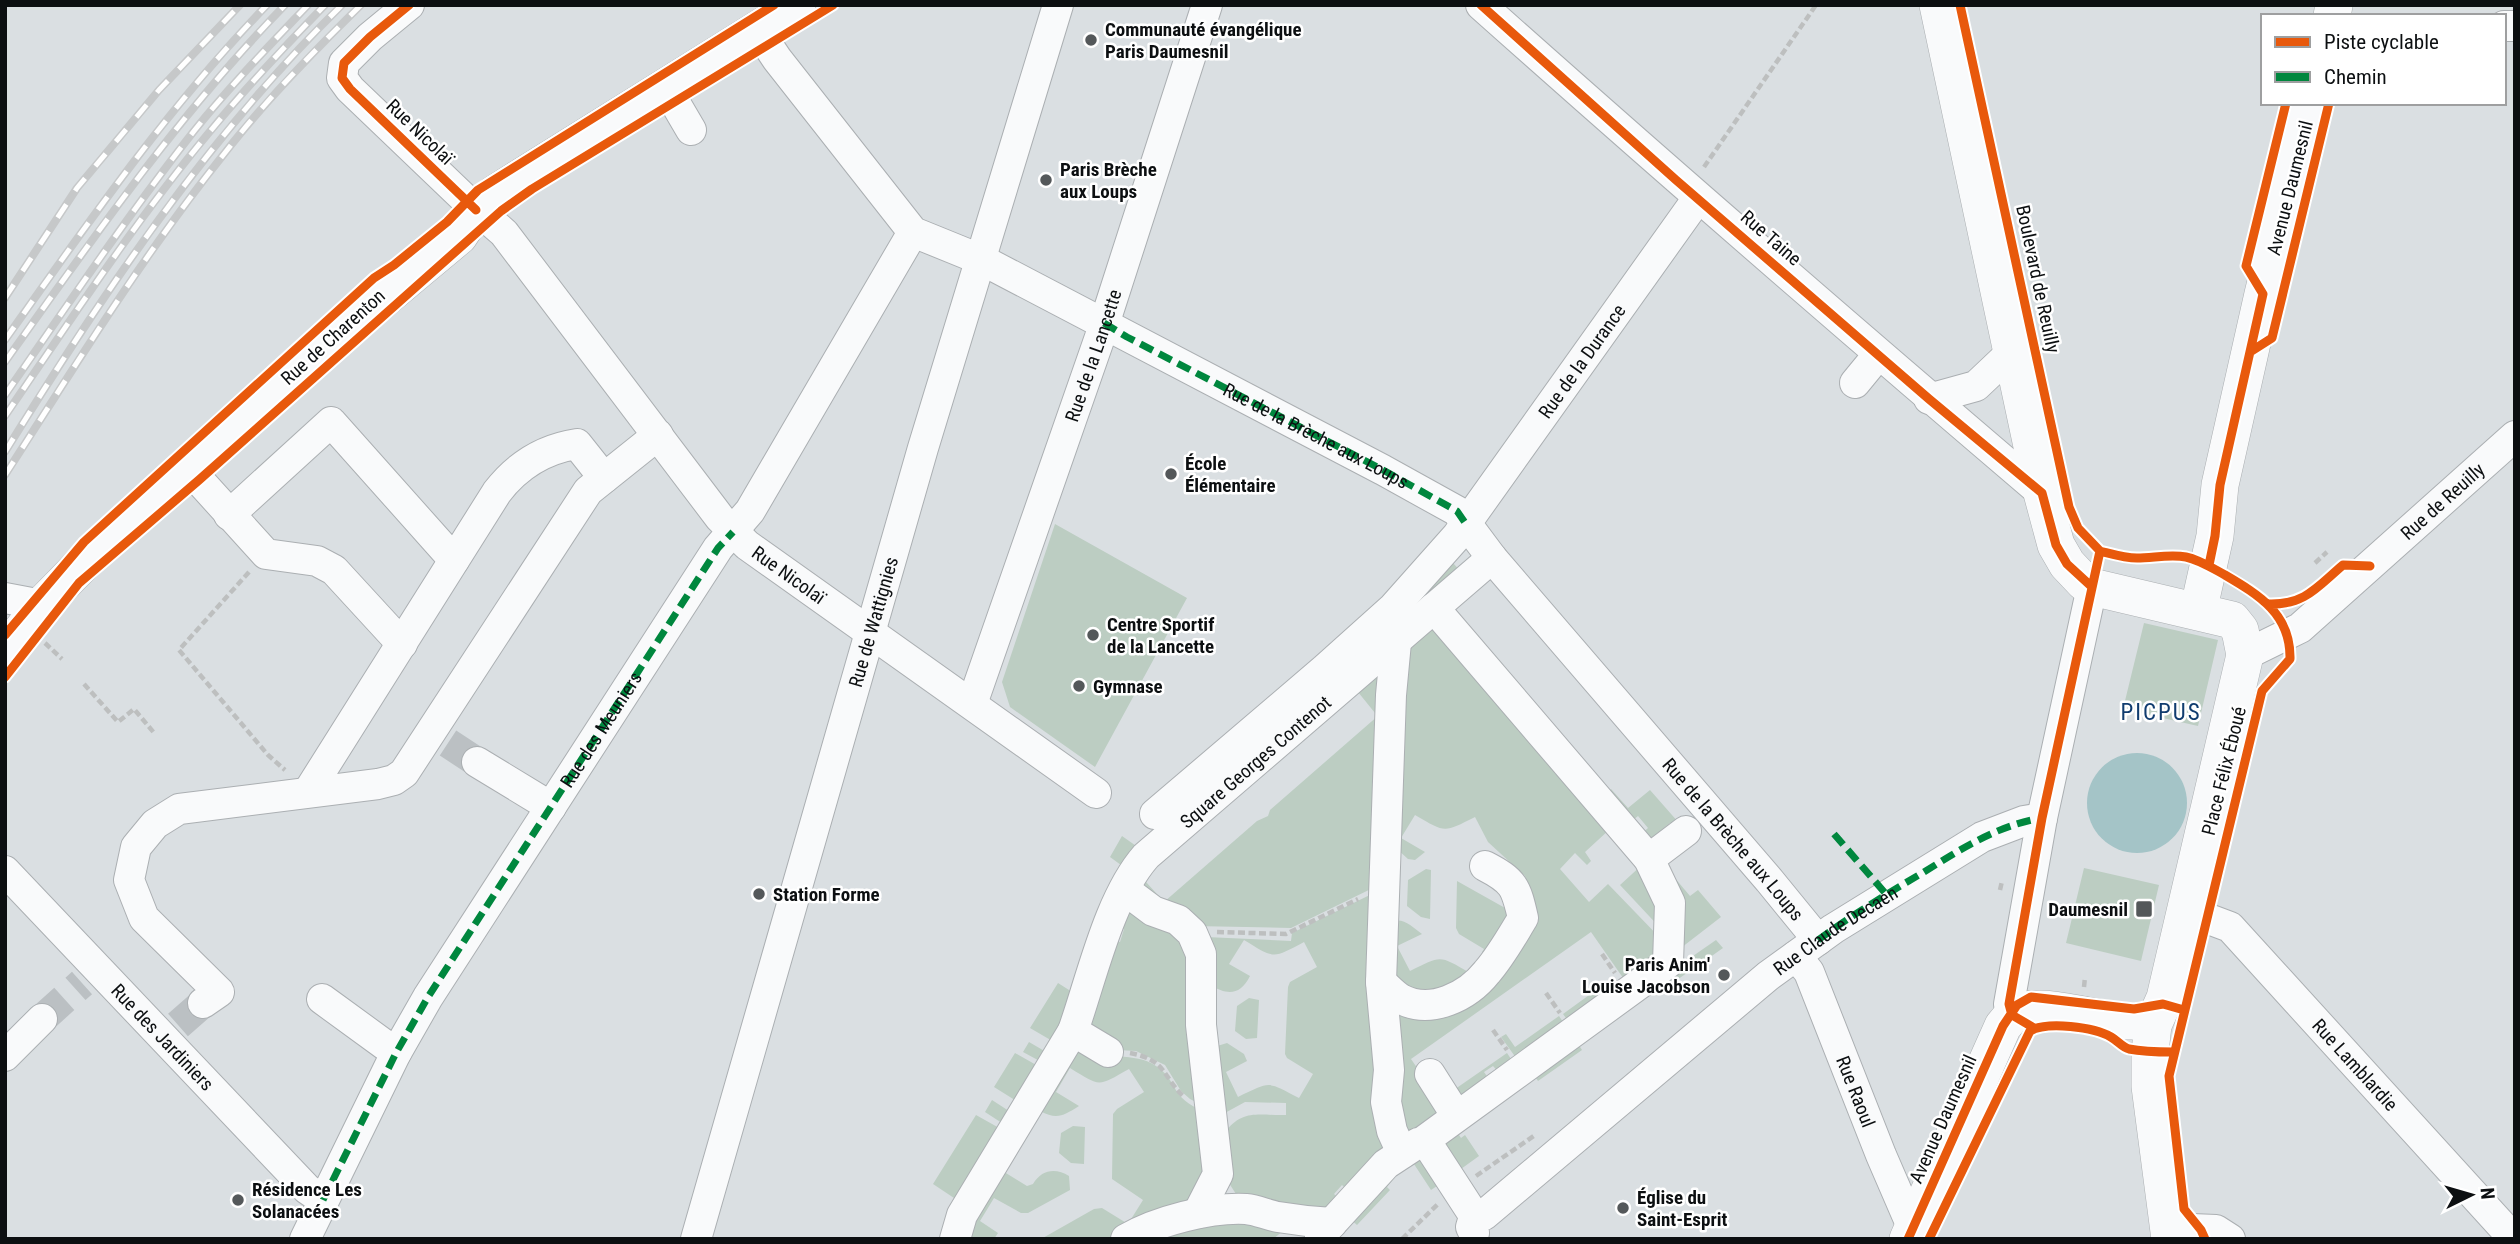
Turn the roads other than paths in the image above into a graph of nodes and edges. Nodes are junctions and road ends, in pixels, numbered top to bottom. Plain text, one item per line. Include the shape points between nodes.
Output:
1 (409, 5) edge
2 (797, 5) edge
3 (1058, 5) edge
4 (1207, 5) edge
5 (1481, 5) edge
6 (1938, 5) edge
7 (757, 29) junction
8 (667, 89) junction
9 (2310, 105) edge
10 (691, 130) dead end
11 (1698, 198) junction
12 (476, 210) junction
13 (913, 232) junction
14 (982, 260) junction
15 (1116, 330) junction
16 (2013, 351) junction
17 (1878, 355) junction
18 (1855, 383) dead end
19 (1929, 399) junction
20 (658, 435) junction
21 (2515, 436) edge
22 (189, 469) junction
23 (604, 478) junction
24 (2042, 493) junction
25 (229, 515) junction
26 (1466, 524) junction
27 (733, 532) junction
28 (1492, 558) junction
29 (454, 560) junction
30 (2092, 587) junction
31 (5, 598) edge
32 (42, 605) junction
33 (1434, 608) junction
34 (2187, 609) junction
35 (870, 631) junction
36 (1396, 642) junction
37 (401, 644) junction
38 (5, 652) edge
39 (2245, 655) junction
40 (972, 704) junction
41 (477, 762) tunnel mouth
42 (308, 792) junction
43 (1096, 793) dead end
44 (551, 807) junction
45 (1155, 814) dead end
46 (2042, 818) junction
47 (1686, 831) dead end
48 (1649, 859) junction
49 (1485, 866) dead end
50 (5, 871) edge
51 (1125, 890) junction
52 (2185, 914) junction
53 (1807, 948) junction
54 (1381, 982) junction
55 (322, 999) dead end
56 (203, 1003) tunnel mouth
57 (2012, 1015) junction
58 (2156, 1017) junction
59 (42, 1019) tunnel mouth
60 (1073, 1031) junction
61 (1106, 1051) road end
62 (396, 1053) junction
63 (5, 1056) edge
64 (1430, 1074) dead end
65 (1456, 1115) junction
66 (1413, 1146) junction
67 (1218, 1174) junction
68 (323, 1200) junction
69 (1250, 1209) junction
70 (1198, 1213) junction
71 (1479, 1229) edge
72 (1324, 1231) edge
73 (2169, 1233) edge
74 (1910, 1234) edge
75 (309, 1236) edge
76 (696, 1239) edge
77 (955, 1239) edge
78 (1126, 1239) edge
79 (2230, 1239) edge
80 (2514, 1239) edge

1 - 12 street, Rue Nicolaï via 344,63 342,78
2 - 7 main road, Rue de Charenton
3 - 14 street, Rue de Wattignies
4 - 15 street, Rue de la Lancette
5 - 11 street, Rue Taine
6 - 16 main road, Boulevard de Reuilly
7 - 8 main road, Rue de Charenton
7 - 13 street, Rue de la Brèche aux Loups
8 - 10 street
8 - 12 main road, Rue de Charenton via 496,193
9 - 34 main road, Avenue Daumesnil via 2220,485 2196,522
11 - 17 street, Rue Taine
11 - 26 street, Rue de la Durance
12 - 20 street, Rue Nicolaï via 505,233
12 - 22 main road, Rue de Charenton via 459,236
13 - 14 street, Rue de la Brèche aux Loups
13 - 27 street, Rue des Meuniers via 750,511
14 - 15 street, Rue de la Brèche aux Loups
14 - 35 street, Rue de Wattignies
15 - 26 street, Rue de la Brèche aux Loups via 1394,476 1457,511
15 - 40 street, Rue de la Lancette
16 - 19 street via 1976,386
16 - 24 main road, Boulevard de Reuilly
17 - 18 street
17 - 19 street, Rue Taine
19 - 24 street, Rue Taine
20 - 23 street
20 - 27 street, Rue Nicolaï
21 - 39 street, Rue de Reuilly via 2300,628
22 - 25 street
22 - 32 main road, Rue de Charenton
23 - 29 street via 577,444 535,458 497,492
23 - 42 street via 588,491 439,737 394,780
24 - 30 main road via 2056,545 2067,564
25 - 29 street via 331,422
25 - 37 street via 265,554 317,561 334,570
26 - 28 street, Rue de la Brèche aux Loups
26 - 45 street, Rue de la Durance via 1393,608
27 - 35 street, Rue Nicolaï
27 - 44 street, Rue des Meuniers via 718,548
28 - 33 street, Square Georges Contenot
28 - 53 street, Rue de la Brèche aux Loups via 1760,870
29 - 37 street
30 - 34 main road
30 - 46 street
31 - 32 street
32 - 38 main road, Rue de Charenton
33 - 36 street, Square Georges Contenot
33 - 48 street
34 - 39 main road via 2232,620 2241,630
35 - 40 street, Rue Nicolaï
35 - 76 street, Rue de Wattignies
36 - 51 street, Square Georges Contenot via 1146,856 1131,872
36 - 54 street
37 - 42 street
39 - 52 main road, Place Félix Éboué
40 - 43 street, Rue Nicolaï
41 - 44 street
42 - 56 street via 180,809 155,824 136,847 129,880 144,918 219,992
44 - 62 street, Rue des Meuniers
46 - 53 street, Rue Claude Decaen via 1982,837 1871,903
46 - 57 street via 2009,1004
47 - 48 street
48 - 65 street via 1670,903 1668,963
49 - 54 street via 1506,877 1518,894 1523,918 1487,973 1443,1003 1422,1006 1401,999
50 - 68 street, Rue des Jardiniers via 90,976 171,1031 307,1189
51 - 60 street, Square Georges Contenot
51 - 67 street via 1144,905 1178,920 1192,933 1201,954 1201,1025
52 - 58 main road, Place Félix Éboué via 2165,998
52 - 80 street, Rue Lamblardie via 2230,927
53 - 71 street, Rue Claude Decaen via 1648,1074
53 - 74 street, Rue Raoul via 1809,972
54 - 66 street via 1389,1070 1386,1102 1392,1131
55 - 62 street
57 - 58 main road via 2036,1009 2131,1022
57 - 74 main road, Avenue Daumesnil via 2003,1026
58 - 73 main road via 2150,1086
59 - 63 street
60 - 61 street
60 - 77 street, Square Georges Contenot via 962,1215
62 - 68 street, Rue des Meuniers
64 - 65 street
65 - 66 street
66 - 71 street via 1457,1190
66 - 72 street via 1386,1164
67 - 69 street
67 - 70 street
68 - 75 street, Rue des Meuniers
69 - 70 street
69 - 72 street
70 - 78 street
73 - 79 street via 2216,1230

